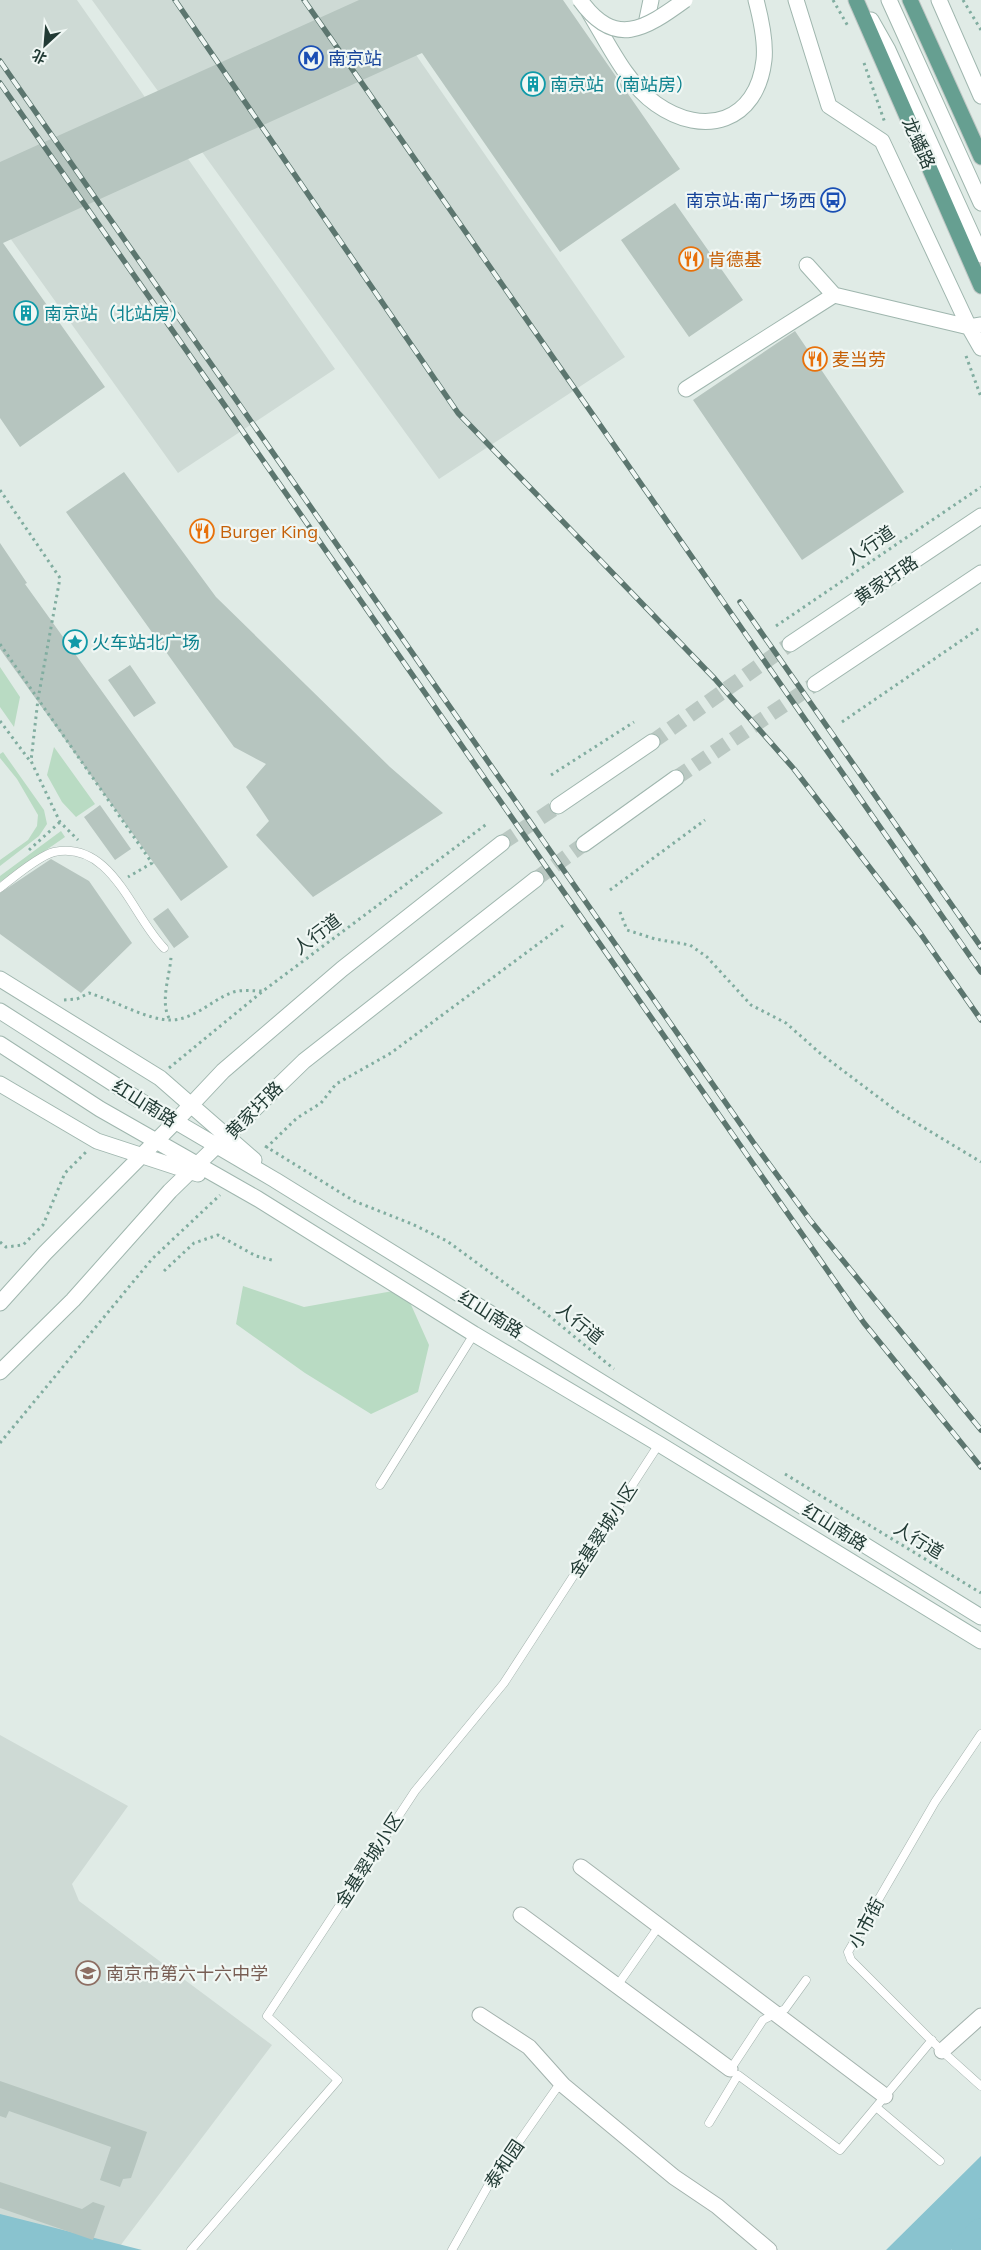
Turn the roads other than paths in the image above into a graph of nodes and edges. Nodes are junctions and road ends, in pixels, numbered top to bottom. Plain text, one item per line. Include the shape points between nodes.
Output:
1 (651, 0) edge
2 (685, 0) edge
3 (756, 0) edge
4 (796, 0) edge
5 (857, 0) edge
6 (889, 0) edge
7 (910, 0) edge
8 (939, 0) edge
9 (584, 6) edge
10 (646, 24) junction
11 (981, 96) edge
12 (981, 157) edge
13 (981, 202) edge
14 (981, 256) edge
15 (807, 265) dead end
16 (981, 286) edge
17 (834, 295) junction
18 (975, 326) edge
19 (981, 348) edge
20 (686, 389) dead end
21 (981, 516) edge
22 (981, 573) edge
23 (790, 644) tunnel mouth
24 (815, 684) tunnel mouth
25 (652, 742) tunnel mouth
26 (676, 778) tunnel mouth
27 (558, 806) tunnel mouth
28 (502, 843) tunnel mouth
29 (584, 844) tunnel mouth
30 (536, 879) tunnel mouth
31 (0, 888) edge
32 (164, 948) road end
33 (0, 979) edge
34 (0, 1011) edge
35 (0, 1044) edge
36 (0, 1084) edge
37 (191, 1106) junction
38 (176, 1122) junction
39 (156, 1142) junction
40 (222, 1142) junction
41 (142, 1156) junction
42 (194, 1168) junction
43 (275, 1180) junction
44 (0, 1303) edge
45 (474, 1334) junction
46 (0, 1372) edge
47 (659, 1444) junction
48 (380, 1485) dead end
49 (981, 1618) edge
50 (981, 1641) edge
51 (981, 1734) edge
52 (581, 1867) dead end
53 (521, 1916) dead end
54 (659, 1926) junction
55 (806, 1980) dead end
56 (617, 1986) junction
57 (480, 2014) dead end
58 (981, 2016) edge
59 (937, 2045) junction
60 (734, 2072) junction
61 (564, 2085) junction
62 (981, 2086) edge
63 (881, 2101) junction
64 (709, 2123) dead end
65 (940, 2161) dead end
66 (191, 2250) edge
67 (452, 2250) edge
68 (769, 2250) edge

1 - 10 street
2 - 10 street, bridge
3 - 9 street via 762,20 764,59 760,79 740,111 712,122 682,118 656,104 640,90
4 - 18 street via 829,106 882,141
5 - 14 street, 龙蟠路 via 888,50
5 - 16 main road, 龙蟠路
6 - 13 street, 龙蟠路
7 - 12 main road
8 - 11 street
9 - 10 street, bridge via 613,29 629,32
15 - 17 street
17 - 18 street
17 - 20 street
18 - 19 street
21 - 23 street, 黄家圩路
22 - 24 street
25 - 27 street
26 - 29 street
28 - 37 street via 342,969 223,1071
30 - 40 street, 黄家圩路 via 304,1061
31 - 32 lane via 53,852 85,854 97,859 119,883 152,936
33 - 37 street via 160,1078
34 - 38 street, 红山南路
35 - 39 street, 红山南路
36 - 41 street via 97,1141
37 - 38 street
37 - 40 street
38 - 39 street
38 - 40 street, 红山南路
39 - 41 street
39 - 42 street, 红山南路
40 - 42 street, 黄家圩路
40 - 43 street, 红山南路
40 - 43 street via 254,1161
41 - 42 street
41 - 44 street
42 - 45 street, 红山南路 via 228,1182
42 - 46 street, 黄家圩路 via 73,1300
43 - 49 street, 红山南路
45 - 47 street, 红山南路
45 - 48 lane
47 - 50 street, 红山南路
47 - 66 lane, 金基翠城小区 via 504,1683 415,1791 267,2016 338,2080
51 - 59 lane, 小市街 via 935,1802 848,1952 852,1960
52 - 54 street
53 - 56 street
54 - 56 lane
54 - 63 street
55 - 60 lane via 785,2009 762,2020
56 - 60 street
57 - 61 street via 529,2047
58 - 59 street
59 - 62 lane, 小市街
59 - 63 lane
60 - 63 lane via 840,2150
60 - 64 lane
61 - 67 lane, 泰和园 via 551,2096 494,2178
61 - 68 street
63 - 65 lane

